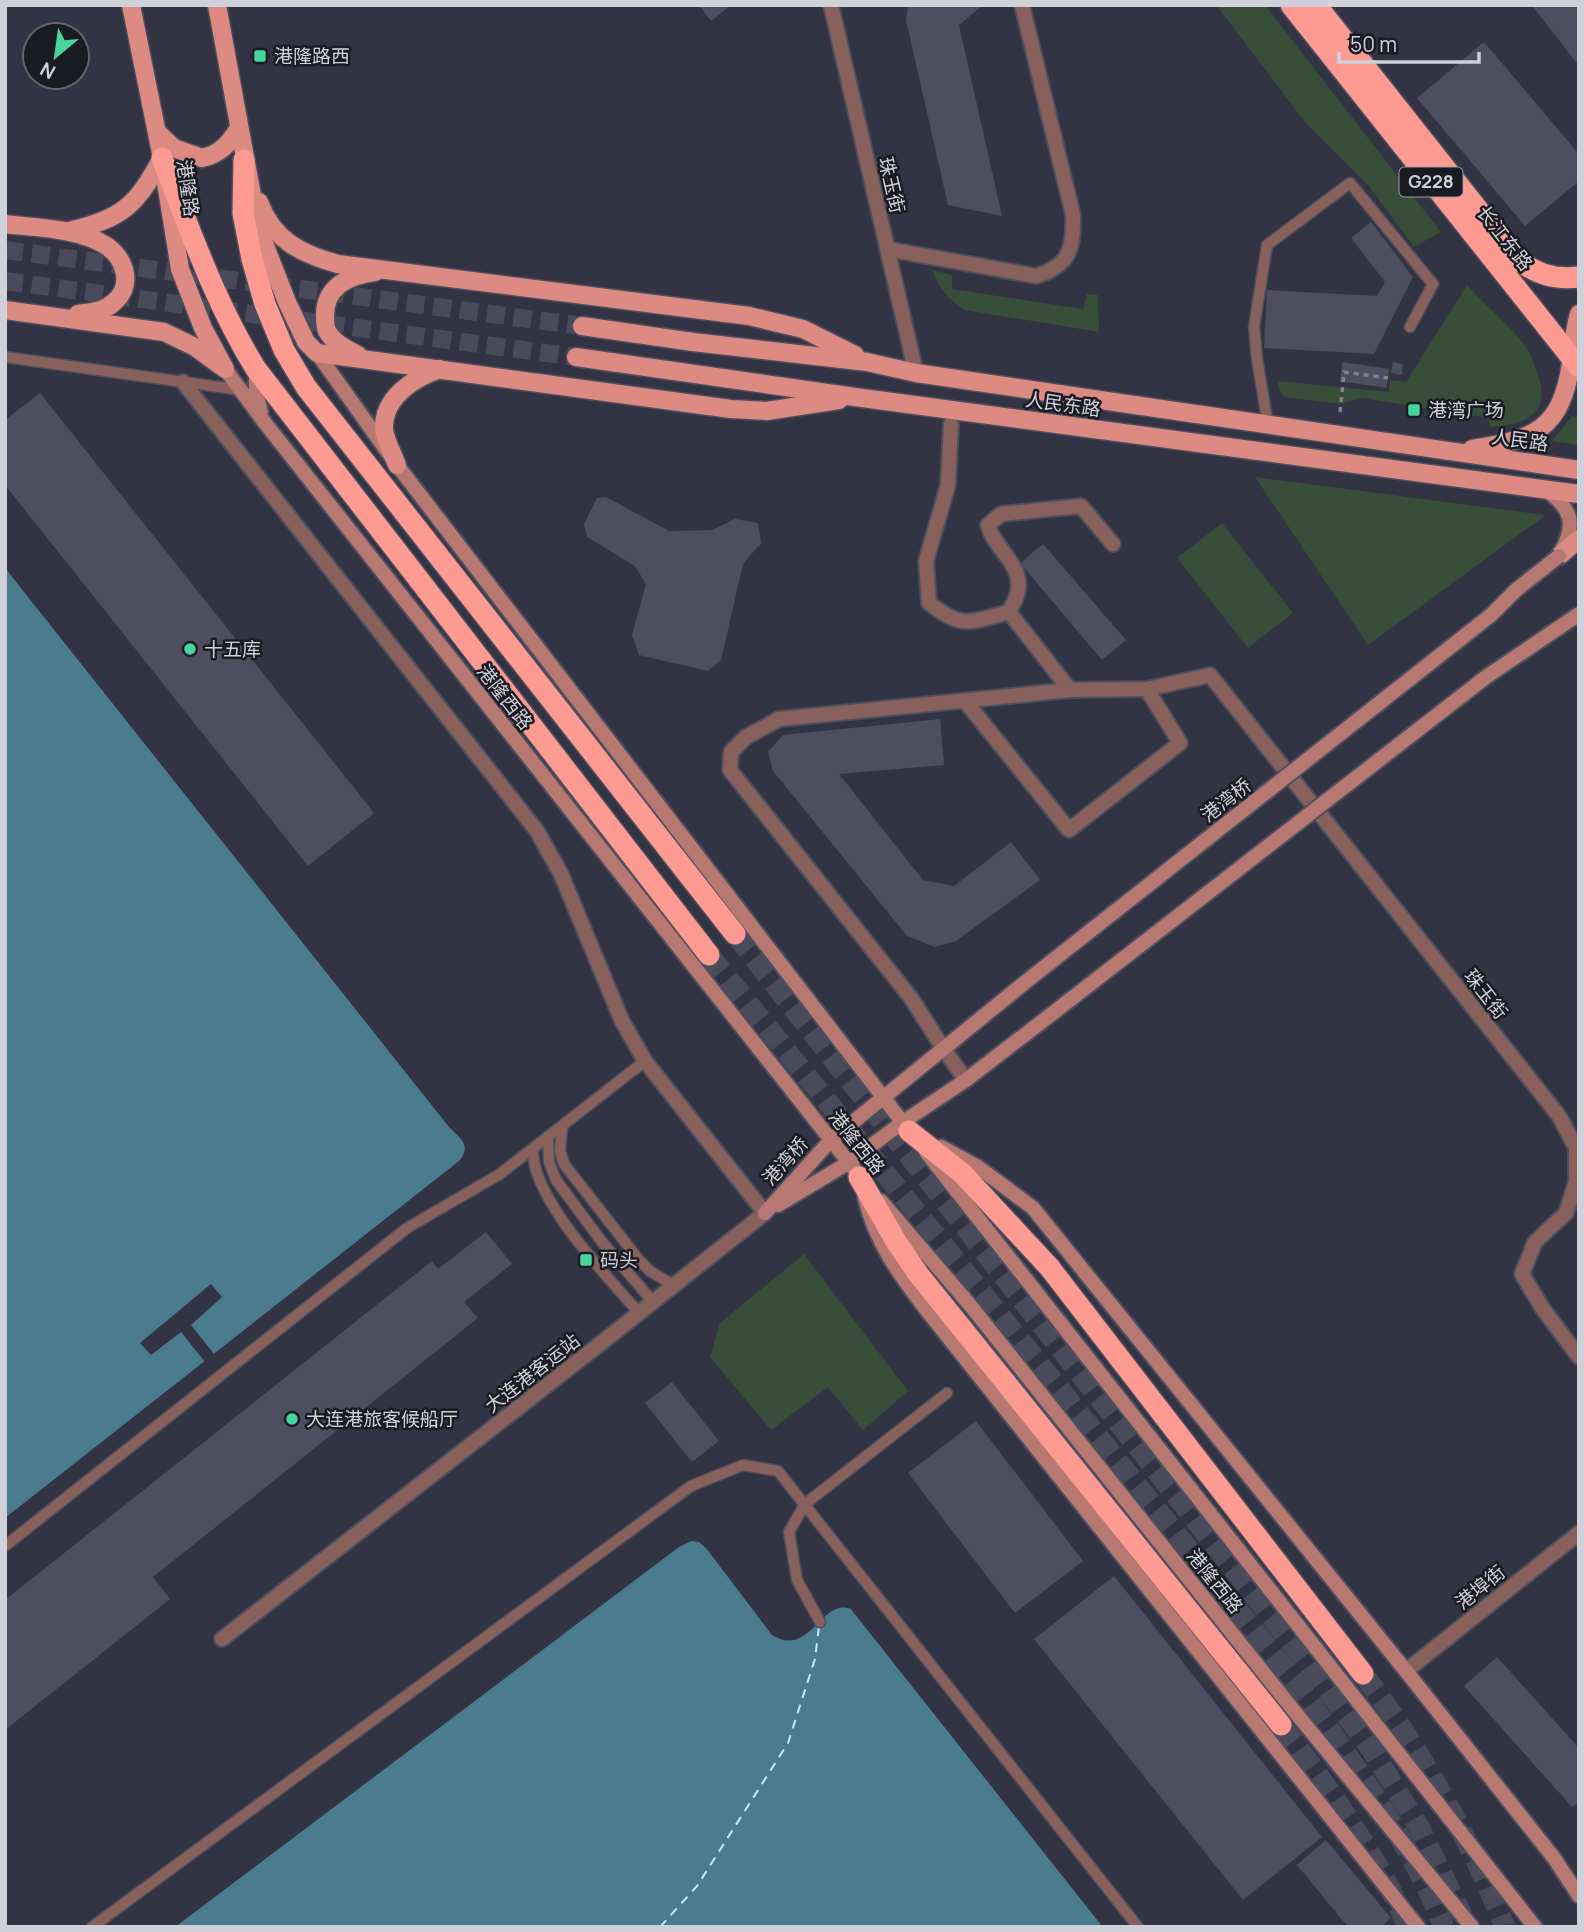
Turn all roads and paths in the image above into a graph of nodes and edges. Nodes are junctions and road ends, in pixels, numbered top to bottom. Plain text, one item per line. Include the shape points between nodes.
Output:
1 (131, 5) edge
2 (217, 5) edge
3 (831, 5) edge
4 (1022, 5) edge
5 (1291, 5) edge
6 (1315, 5) edge
7 (239, 128) junction
8 (158, 133) junction
9 (162, 158) junction
10 (244, 160) junction
11 (5, 224) edge
12 (69, 232) junction
13 (887, 249) junction
14 (396, 270) junction
15 (1579, 277) edge
16 (5, 310) edge
17 (1579, 314) edge
18 (58, 317) junction
19 (582, 326) tunnel mouth
20 (1410, 327) dead end
21 (317, 353) junction
22 (5, 357) edge
23 (576, 357) tunnel mouth
24 (368, 359) junction
25 (867, 362) junction
26 (1575, 363) edge
27 (225, 369) junction
28 (256, 369) junction
29 (442, 369) junction
30 (916, 373) junction
31 (1388, 378) dead end
32 (183, 382) junction
33 (241, 390) junction
34 (855, 397) junction
35 (1340, 412) dead end
36 (265, 423) junction
37 (951, 424) dead end
38 (1268, 425) junction
39 (1455, 452) junction
40 (397, 465) junction
41 (1579, 470) edge
42 (1545, 489) junction
43 (1579, 494) edge
44 (1579, 540) edge
45 (1113, 544) dead end
46 (1559, 556) junction
47 (1009, 612) junction
48 (1579, 614) edge
49 (1147, 689) junction
50 (1070, 690) junction
51 (965, 701) junction
52 (735, 934) tunnel mouth
53 (709, 955) tunnel mouth
54 (943, 1048) junction
55 (645, 1062) junction
56 (966, 1080) junction
57 (884, 1098) junction
58 (562, 1126) junction
59 (906, 1126) junction
60 (548, 1137) junction
61 (831, 1140) junction
62 (533, 1149) junction
63 (854, 1170) junction
64 (765, 1213) junction
65 (674, 1285) junction
66 (653, 1301) junction
67 (639, 1313) junction
68 (1579, 1357) edge
69 (947, 1393) dead end
70 (805, 1504) junction
71 (1579, 1532) edge
72 (5, 1546) edge
73 (820, 1622) dead end
74 (222, 1639) dead end
75 (1406, 1671) junction
76 (1363, 1674) tunnel mouth
77 (1281, 1725) tunnel mouth
78 (1579, 1896) edge
79 (92, 1927) edge
80 (1139, 1927) edge
81 (1418, 1927) edge
82 (1472, 1927) edge
83 (1535, 1927) edge

1 - 8 main road, 港隆路
2 - 7 main road
3 - 13 street, 珠玉街
4 - 13 street via 1073,215 1074,240 1064,260 1055,270 1036,276
5 - 26 highway, 长江东路 / G228
6 - 15 highway, 长江东路 / G228 via 1517,259 1550,277
7 - 8 main road via 220,151 202,159 174,148
7 - 10 main road
8 - 9 main road, 港隆路
9 - 12 main road via 125,210 109,221
9 - 27 main road, 港隆路 via 180,269
9 - 28 highway via 220,304
10 - 14 main road via 263,213 290,245 338,264
10 - 21 main road via 268,257 306,342
10 - 52 highway via 243,213 252,259 284,350 306,387
11 - 12 main road
12 - 18 main road via 105,245 125,270 126,286 115,302 101,310
13 - 30 street, 珠玉街
14 - 24 main road via 353,277 330,293 326,330 341,346
14 - 25 main road via 748,316 803,329
16 - 18 main road
17 - 26 main road via 1573,335
18 - 27 main road via 164,332
19 - 25 main road, 人民东路
20 - 38 lane via 1433,284 1350,183 1267,245 1254,327
21 - 24 main road
21 - 40 main road, 港隆西路
22 - 32 lane
23 - 34 main road, 人民东路
24 - 29 main road
25 - 30 main road, 人民东路
26 - 39 main road via 1556,414 1541,430 1517,440
27 - 33 main road, 港隆西路
28 - 36 main road via 256,393
28 - 53 highway
29 - 34 main road via 731,409 767,411
29 - 40 main road via 410,383 387,410 384,430
30 - 38 main road, 人民东路
31 - 35 path via 1344,372
32 - 33 lane
32 - 55 street via 537,831 561,874 622,1021
33 - 36 main road, 港隆西路
34 - 42 main road, 人民东路
36 - 61 main road, 港隆西路
37 - 47 street via 948,485 926,561 929,603 949,619 967,623
38 - 39 main road, 人民东路
39 - 41 main road, 人民路
40 - 57 main road, 港隆西路
42 - 43 main road
42 - 46 main road via 1562,501 1570,514 1569,538
44 - 46 main road
45 - 47 street via 1081,506 1001,514 988,525 1015,567 1018,590
46 - 54 main road, 港湾桥, bridge via 1491,615
47 - 50 street
48 - 56 main road, 港湾桥, bridge via 1486,677
49 - 50 street
49 - 51 street via 1180,743 1069,830
49 - 68 street, 珠玉街 via 1210,675 1559,1116 1576,1148 1577,1182 1566,1213 1535,1241 1522,1274
50 - 51 street
51 - 54 street via 779,719 746,737 731,752 730,770 911,998
54 - 56 street
54 - 57 main road, 港湾桥
55 - 58 lane
55 - 64 street
56 - 59 main road, 港湾桥
57 - 59 main road, 港隆西路
57 - 61 main road, 港湾桥
58 - 60 lane
58 - 65 lane via 560,1151 575,1180 639,1260
59 - 63 main road, 港湾桥
59 - 75 main road via 978,1167 1034,1208
59 - 76 highway via 963,1174 1050,1268
59 - 83 main road, 港隆西路
60 - 62 lane
60 - 66 lane via 549,1162 556,1180
61 - 63 main road, 港隆西路
61 - 64 main road, 港湾桥
62 - 67 lane via 545,1194
62 - 72 lane via 500,1174 407,1228
63 - 64 main road, 港湾桥
63 - 77 highway via 919,1275
63 - 81 main road via 870,1222 925,1308
63 - 82 main road, 港隆西路 via 970,1305
64 - 65 street, 大连港客运站
65 - 66 street, 大连港客运站
66 - 67 street, 大连港客运站
67 - 74 street, 大连港客运站
69 - 70 lane
70 - 73 lane via 789,1532 797,1580
70 - 79 lane via 778,1471 743,1465 691,1486
70 - 80 lane
71 - 75 street, 港埠街
75 - 78 main road

